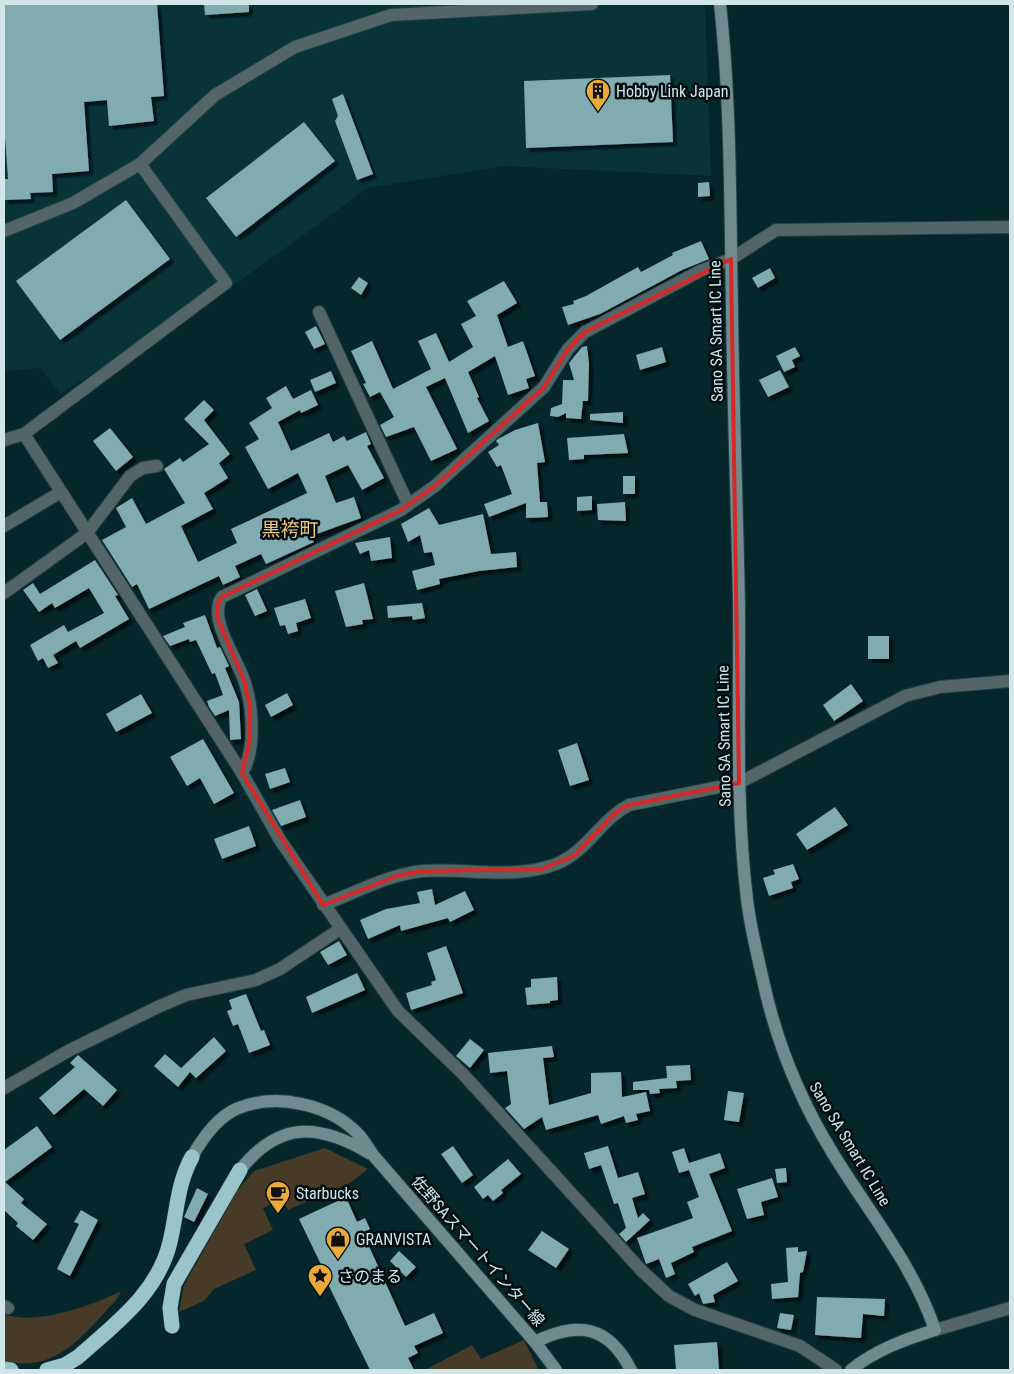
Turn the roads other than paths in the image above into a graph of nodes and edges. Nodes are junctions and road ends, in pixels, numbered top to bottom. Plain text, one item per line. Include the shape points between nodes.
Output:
1 (592, 4) edge
2 (720, 4) edge
3 (140, 164) junction
4 (1010, 228) edge
5 (4, 231) edge
6 (731, 259) junction
7 (319, 312) dead end
8 (24, 434) junction
9 (4, 440) edge
10 (157, 466) dead end
11 (61, 492) junction
12 (408, 504) junction
13 (4, 526) edge
14 (87, 534) junction
15 (4, 593) edge
16 (1010, 682) edge
17 (242, 773) junction
18 (739, 783) junction
19 (323, 905) junction
20 (340, 929) junction
21 (4, 1088) edge
22 (373, 1155) junction
23 (192, 1156) joint
24 (240, 1170) joint
25 (1010, 1308) edge
26 (172, 1326) dead end
27 (935, 1330) junction
28 (535, 1342) junction
29 (4, 1369) edge
30 (11, 1370) edge
31 (47, 1370) edge
32 (556, 1370) edge
33 (631, 1370) edge
34 (836, 1370) edge
35 (851, 1370) edge

1 - 3 street via 391,15 295,47 215,96
2 - 6 main road, Sano SA Smart IC Line
3 - 5 street via 73,203
3 - 8 street via 226,283
4 - 6 street via 776,230
6 - 12 street via 700,271 585,332 568,349 544,387 435,486
6 - 18 main road, Sano SA Smart IC Line
7 - 12 street
8 - 9 street
8 - 11 street
10 - 14 street via 143,468 130,476
11 - 13 street
11 - 14 street
12 - 17 street via 222,597 217,605 217,617 245,682 250,708 249,748
14 - 15 street
14 - 17 street
16 - 18 street via 940,687 905,696
17 - 19 street via 280,840
18 - 19 street via 629,805 616,812 575,855 542,869 422,871 397,876
18 - 27 main road, Sano SA Smart IC Line via 747,900 763,982 780,1043 793,1079 814,1120 901,1258
19 - 20 street
20 - 21 street via 280,970 256,980 186,995 160,1006 70,1050
20 - 34 street via 398,1011 463,1074 641,1270 669,1296 695,1310 800,1346
22 - 23 main road, 佐野SAスマートインター線 via 360,1136 340,1120 299,1102 278,1101 235,1110 214,1125
22 - 24 main road, 佐野SAスマートインター線 via 337,1136 313,1130 290,1133 268,1144 253,1153
22 - 28 main road, 佐野SAスマートインター線
23 - 31 highway via 177,1196 170,1243 155,1280 143,1296 78,1357 66,1365
24 - 26 highway via 174,1284 170,1308
25 - 27 street
27 - 35 main road via 907,1339 863,1360
28 - 32 main road, 佐野SAスマートインター線
28 - 33 main road via 555,1332 571,1329 597,1332 618,1348
29 - 30 highway

